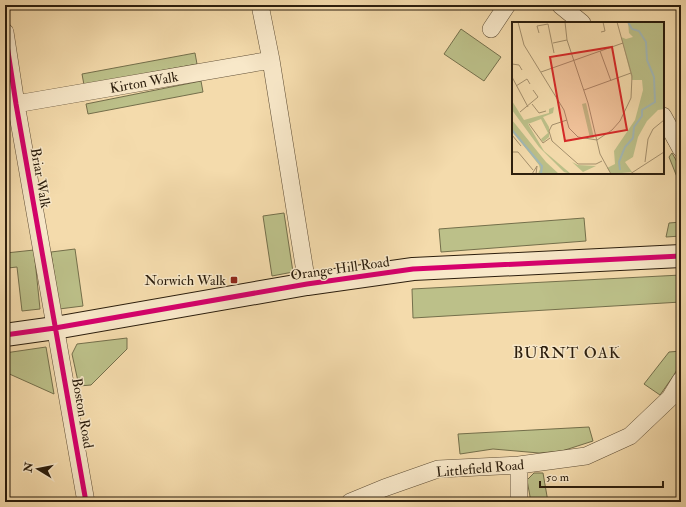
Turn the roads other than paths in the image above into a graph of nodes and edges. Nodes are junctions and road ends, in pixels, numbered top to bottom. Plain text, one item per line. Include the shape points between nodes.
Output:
1 (260, 5) edge
2 (507, 5) edge
3 (560, 5) edge
4 (581, 22) edge
5 (491, 29) dead end
6 (5, 32) edge
7 (271, 60) junction
8 (16, 104) junction
9 (664, 118) edge
10 (681, 150) edge
11 (681, 256) edge
12 (307, 284) junction
13 (55, 328) junction
14 (5, 335) edge
15 (681, 380) edge
16 (519, 464) junction
17 (86, 502) edge
18 (350, 502) edge
19 (519, 502) edge

1 - 7 street
2 - 5 street
3 - 4 street
6 - 8 street, Briar Walk
7 - 8 street, Kirton Walk
7 - 12 street
8 - 13 street, Briar Walk
9 - 10 street
11 - 12 street, Orange Hill Road via 413,269
12 - 13 street, Orange Hill Road
13 - 14 street, Orange Hill Road
13 - 17 street, Boston Road
15 - 16 street, Littlefield Road via 670,398 630,436 586,456
16 - 18 street, Littlefield Road via 438,469
16 - 19 street

